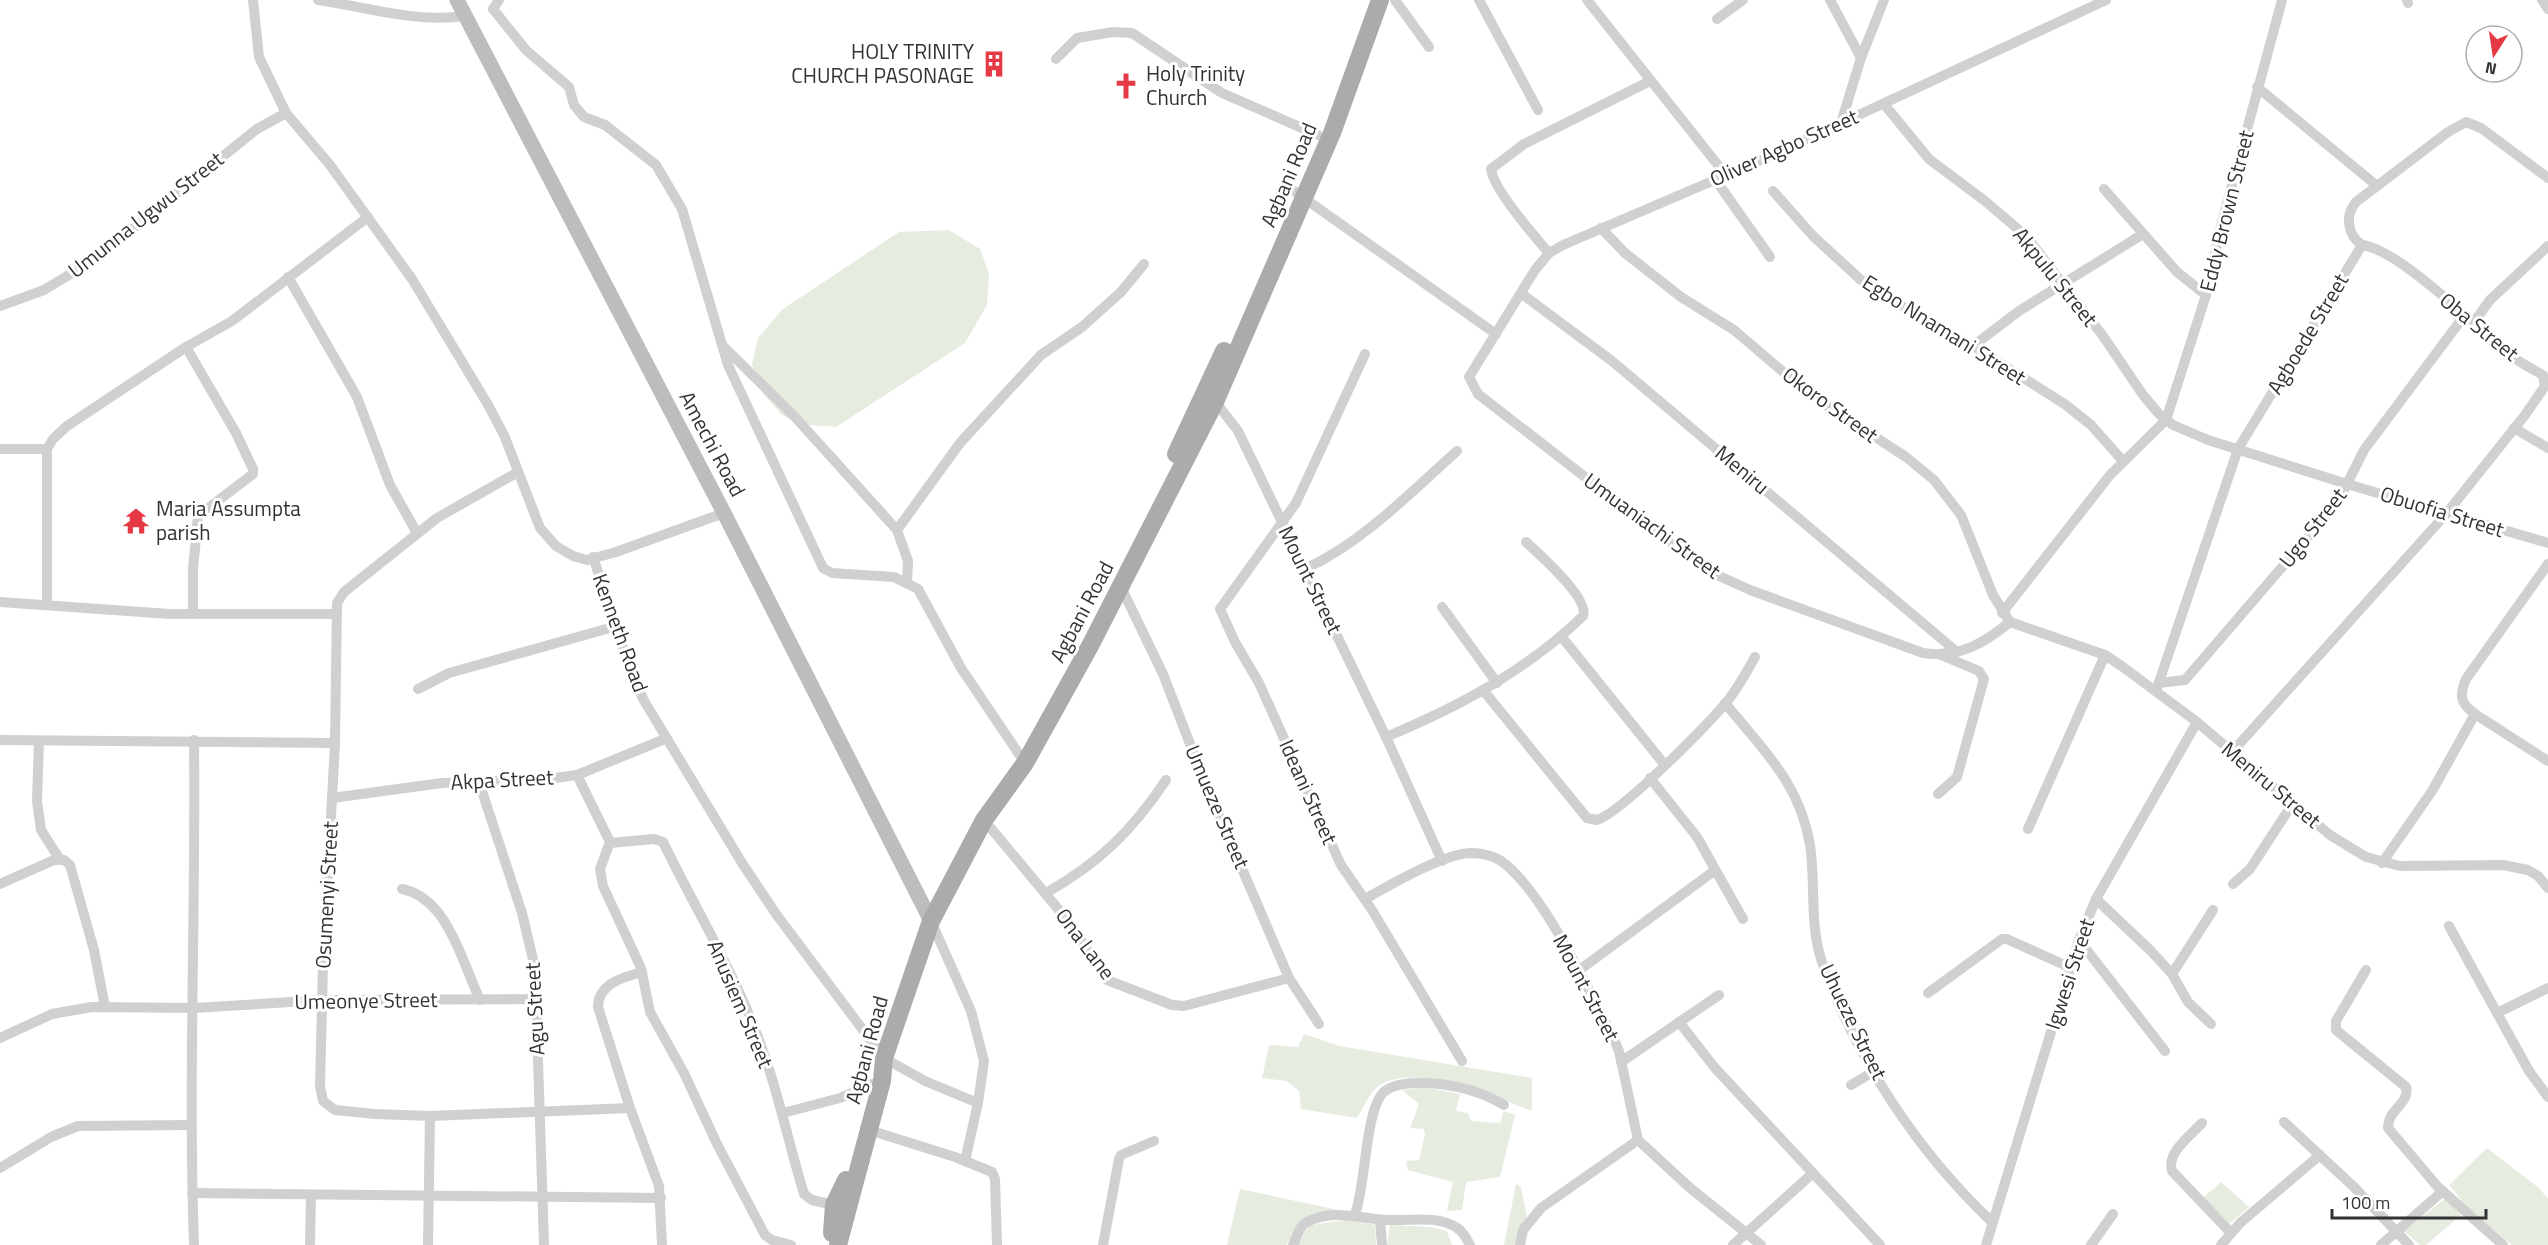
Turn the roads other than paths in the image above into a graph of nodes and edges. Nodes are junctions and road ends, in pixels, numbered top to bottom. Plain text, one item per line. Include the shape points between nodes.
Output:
1 (253, 0) edge
2 (318, 0) edge
3 (457, 0) edge
4 (499, 0) edge
5 (1368, 0) edge
6 (1380, 0) edge
7 (1395, 0) edge
8 (1479, 0) edge
9 (1587, 0) edge
10 (1743, 0) edge
11 (1830, 0) edge
12 (1884, 0) edge
13 (2106, 0) edge
14 (2282, 0) edge
15 (2541, 0) edge
16 (2548, 9) edge
17 (465, 16) junction
18 (1717, 19) dead end
19 (1429, 47) dead end
20 (1861, 58) junction
21 (1056, 59) dead end
22 (1650, 81) junction
23 (2257, 87) junction
24 (1884, 104) junction
25 (1538, 110) dead end
26 (286, 113) junction
27 (1841, 123) junction
28 (1318, 135) junction
29 (1720, 176) junction
30 (2548, 178) edge
31 (2376, 185) junction
32 (2104, 189) dead end
33 (1773, 191) dead end
34 (1299, 194) junction
35 (368, 218) junction
36 (1601, 228) junction
37 (2143, 234) junction
38 (2362, 245) junction
39 (2548, 246) edge
40 (1549, 254) junction
41 (1770, 257) dead end
42 (1144, 264) dead end
43 (288, 278) junction
44 (2062, 284) junction
45 (1522, 294) junction
46 (2206, 295) junction
47 (0, 306) edge
48 (2469, 319) junction
49 (1496, 334) junction
50 (722, 345) junction
51 (1973, 346) junction
52 (186, 347) junction
53 (1365, 354) dead end
54 (1211, 395) junction
55 (2163, 417) junction
56 (2514, 428) junction
57 (2548, 448) edge
58 (0, 449) edge
59 (2238, 449) junction
60 (47, 450) junction
61 (1457, 450) dead end
62 (2122, 460) junction
63 (518, 472) junction
64 (2348, 484) junction
65 (724, 513) junction
66 (2446, 514) junction
67 (1281, 520) junction
68 (897, 530) junction
69 (417, 533) junction
70 (1526, 542) dead end
71 (2548, 543) edge
72 (593, 557) junction
73 (2548, 564) edge
74 (1305, 569) junction
75 (907, 582) junction
76 (1121, 587) junction
77 (0, 602) edge
78 (47, 604) junction
79 (1442, 607) dead end
80 (194, 614) junction
81 (336, 614) junction
82 (2006, 618) junction
83 (617, 626) junction
84 (1561, 636) junction
85 (1957, 652) junction
86 (1941, 655) junction
87 (2105, 655) junction
88 (1755, 657) dead end
89 (1497, 683) junction
90 (2157, 687) junction
91 (418, 689) dead end
92 (1483, 690) junction
93 (1725, 703) junction
94 (2475, 714) junction
95 (2197, 722) junction
96 (1386, 737) junction
97 (665, 739) junction
98 (0, 740) edge
99 (194, 740) junction
100 (39, 741) junction
101 (335, 742) junction
102 (2232, 752) junction
103 (1021, 758) junction
104 (2548, 761) edge
105 (1665, 764) junction
106 (577, 775) junction
107 (1650, 778) junction
108 (1166, 780) dead end
109 (479, 782) junction
110 (1938, 794) dead end
111 (332, 798) junction
112 (2293, 803) junction
113 (984, 820) junction
114 (2028, 829) dead end
115 (610, 843) junction
116 (60, 860) junction
117 (1442, 861) junction
118 (2382, 862) junction
119 (1714, 872) junction
120 (0, 884) edge
121 (2233, 884) dead end
122 (2548, 888) edge
123 (402, 889) dead end
124 (1046, 893) junction
125 (1365, 899) junction
126 (2096, 899) junction
127 (2213, 910) dead end
128 (928, 915) junction
129 (1743, 919) dead end
130 (2448, 926) dead end
131 (2079, 940) junction
132 (2069, 967) junction
133 (2366, 970) dead end
134 (1578, 971) junction
135 (642, 972) junction
136 (2172, 974) junction
137 (1290, 978) junction
138 (2548, 988) edge
139 (1928, 993) dead end
140 (1719, 995) dead end
141 (537, 999) junction
142 (323, 1000) junction
143 (480, 1000) junction
144 (105, 1007) junction
145 (194, 1008) junction
146 (2497, 1013) junction
147 (1679, 1022) junction
148 (1319, 1024) dead end
149 (2211, 1024) dead end
150 (0, 1038) edge
151 (2165, 1051) dead end
152 (882, 1055) junction
153 (1462, 1062) dead end
154 (1621, 1062) junction
155 (1874, 1072) junction
156 (872, 1084) junction
157 (1851, 1085) dead end
158 (2548, 1097) edge
159 (978, 1103) junction
160 (1504, 1105) dead end
161 (630, 1108) junction
162 (540, 1112) junction
163 (783, 1113) junction
164 (430, 1116) junction
165 (2284, 1122) dead end
166 (2202, 1123) dead end
167 (190, 1125) junction
168 (869, 1130) junction
169 (1638, 1140) junction
170 (1154, 1142) dead end
171 (2320, 1155) junction
172 (965, 1161) junction
173 (0, 1168) edge
174 (1813, 1173) junction
175 (2443, 1191) junction
176 (192, 1193) junction
177 (311, 1196) junction
178 (428, 1196) junction
179 (544, 1197) junction
180 (661, 1198) junction
181 (834, 1204) junction
182 (1355, 1214) junction
183 (2113, 1214) dead end
184 (1380, 1220) junction
185 (1992, 1222) junction
186 (2230, 1232) junction
187 (2396, 1232) junction
188 (1745, 1233) junction
189 (193, 1245) edge
190 (310, 1245) edge
191 (428, 1245) edge
192 (544, 1245) edge
193 (662, 1245) edge
194 (791, 1245) edge
195 (828, 1245) edge
196 (838, 1245) edge
197 (997, 1245) edge
198 (1103, 1245) edge
199 (1293, 1245) edge
200 (1382, 1245) edge
201 (1470, 1245) edge
202 (1520, 1245) edge
203 (1733, 1245) edge
204 (1761, 1245) edge
205 (1881, 1245) edge
206 (1986, 1245) edge
207 (2091, 1245) edge
208 (2221, 1245) edge
209 (2381, 1245) edge
210 (2409, 1245) edge
211 (2503, 1245) edge

1 - 26 street, Kenneth Road via 259,57
2 - 17 street via 378,12 446,19
3 - 17 main road, Amechi Road
4 - 50 street via 492,9 502,23 569,87 574,105 584,117 606,125 656,165 682,209
5 - 28 main road, Agbani Road
6 - 34 main road, Agbani Road via 1332,133
7 - 19 street
8 - 25 street
9 - 22 street
10 - 18 street
11 - 20 street
12 - 20 street
13 - 24 street, Oliver Agbo Street
14 - 23 street, Eddy Brown Street
15 - 16 street
17 - 65 main road, Amechi Road
20 - 27 street
21 - 28 street via 1077,38 1132,33 1222,93
22 - 29 street
22 - 40 street via 1524,144 1491,169 1516,212
23 - 31 street
23 - 46 street, Eddy Brown Street
24 - 27 street, Oliver Agbo Street
24 - 44 street, Akpulu Street via 1929,159 2026,236
26 - 35 street, Kenneth Road
26 - 47 street, Umunna Ugwu Street via 257,129 92,261 44,290
27 - 29 street, Oliver Agbo Street
28 - 34 main road, Agbani Road
29 - 36 street, Oliver Agbo Street
29 - 41 street
30 - 31 street via 2481,128 2466,122
31 - 38 street via 2350,211 2349,226
32 - 37 street
33 - 51 street, Egbo Nnamani Street via 1813,236 1861,280
34 - 49 street
34 - 54 main road, Agbani Road
35 - 43 street
35 - 63 street, Kenneth Road via 412,279 487,403
36 - 40 street, Oliver Agbo Street
36 - 82 street, Okoro Street via 1625,254 1734,330 1824,405 1934,480 1966,525
37 - 44 street
37 - 46 street via 2177,272
38 - 48 street, Oba Street via 2388,255
38 - 59 street, Agboede Street
39 - 48 street, Ugo Street
40 - 45 street, Oliver Agbo Street
42 - 68 street via 1121,292 1082,327 1041,355 960,443
43 - 52 street via 224,326
43 - 69 street via 357,396 390,485
44 - 51 street
44 - 55 street, Akpulu Street
45 - 49 street, Oliver Agbo Street
45 - 85 street, Meniru via 1612,361
46 - 55 street, Eddy Brown Street
48 - 56 street, Oba Street via 2516,359 2543,375 2545,386
48 - 64 street, Ugo Street via 2364,450
49 - 86 street, Umuaniachi Street via 1470,372 1469,381 1478,394 1696,562 1750,590 1913,650
50 - 68 street via 795,417
50 - 75 street via 761,440 824,568 832,573 894,577
51 - 62 street, Egbo Nnamani Street via 2076,413 2100,433
52 - 60 street via 67,426
52 - 80 street via 236,433 253,474 198,516
53 - 67 street via 1310,476 1296,503
54 - 67 street, Mount Street via 1238,431
54 - 76 main road, Agbani Road
54 - 103 main road, Agbani Road
55 - 59 street, Obuofia Street via 2181,430
55 - 62 street, Eddy Brown Street
56 - 57 street
56 - 66 street, Oba Street
58 - 60 street
59 - 64 street, Obuofia Street
59 - 90 street, Agboede Street
60 - 78 street
61 - 74 street via 1382,517
62 - 82 street, Eddy Brown Street
63 - 69 street, Osumenyi Street via 454,506
63 - 72 street, Kenneth Road via 540,528 549,540 573,556 587,560
64 - 66 street, Obuofia Street
64 - 90 street, Ugo Street via 2326,516 2185,680
65 - 72 street
65 - 128 main road, Amechi Road
66 - 71 street, Obuofia Street
66 - 102 street, Oba Street
67 - 74 street, Mount Street
67 - 125 street, Ideani Street via 1220,609 1259,683 1341,865
68 - 75 street via 908,561
69 - 81 street, Osumenyi Street via 344,592
70 - 84 street via 1563,578 1584,608 1583,616
72 - 83 street, Kenneth Road
73 - 94 street via 2466,679 2460,693 2462,702
74 - 96 street, Mount Street
75 - 103 street via 925,598 961,668
76 - 103 main road, Agbani Road
76 - 137 street, Umueze Street via 1163,674 1206,785
77 - 78 street
78 - 80 street
79 - 89 street
80 - 81 street
81 - 101 street, Osumenyi Street
82 - 85 street, Umuaniachi Street via 1983,643
82 - 87 street, Meniru Street
83 - 91 street via 449,673
83 - 97 street, Kenneth Road via 639,690
84 - 89 street
84 - 105 street
85 - 86 street, Umuaniachi Street
86 - 110 street via 1979,670 1984,679 1957,777
87 - 90 street, Meniru Street
87 - 114 street
88 - 93 street
89 - 92 street
90 - 95 street, Meniru Street
92 - 96 street
92 - 107 street via 1592,820 1611,812
93 - 105 street
93 - 155 street, Uhueze Street via 1795,792 1810,844 1815,929 1822,962
94 - 104 street
94 - 118 street via 2432,791
95 - 102 street, Meniru Street
95 - 126 street, Igwesi Street
96 - 117 street, Mount Street
97 - 106 street, Akpa Street
97 - 152 street, Kenneth Road via 776,914
98 - 100 street
99 - 100 street
99 - 101 street
99 - 145 street
100 - 116 street via 37,801 41,830
101 - 111 street, Osumenyi Street
102 - 112 street, Meniru Street
103 - 113 main road, Agbani Road
103 - 128 main road, Agbani Road
105 - 107 street
106 - 109 street, Akpa Street
106 - 115 street
107 - 119 street via 1696,837
108 - 124 street via 1105,855
109 - 111 street, Akpa Street via 442,783
109 - 141 street, Agu Street via 522,913 535,968
111 - 142 street, Osumenyi Street
112 - 118 street, Meniru Street via 2342,845
112 - 121 street via 2250,869
113 - 124 street, Ona Lane
113 - 128 main road, Agbani Road via 968,854
115 - 135 street via 600,869 603,886
115 - 163 street, Anusiem Street via 654,839 663,842 744,1004
116 - 120 street
116 - 144 street via 70,866 94,950
117 - 125 street, Mount Street
117 - 134 street, Mount Street via 1476,853 1504,864 1528,889
118 - 122 street, Meniru Street via 2427,867 2503,865 2528,870
119 - 129 street
119 - 134 street
123 - 143 street via 416,892 437,908
124 - 137 street, Ona Lane via 1107,980 1172,1005 1193,1005
125 - 153 street, Ideani Street
126 - 131 street, Igwesi Street
126 - 136 street
127 - 136 street
128 - 152 main road, Agbani Road via 904,969
128 - 159 street via 971,1011 984,1060
130 - 146 street
131 - 132 street, Igwesi Street
131 - 151 street
132 - 139 street via 2002,939
132 - 185 street, Igwesi Street
133 - 175 street via 2334,1025 2406,1087 2404,1100 2389,1117 2388,1128
134 - 154 street, Mount Street via 1604,1018
135 - 161 street via 609,985 598,1002
135 - 194 street via 650,1012 762,1230 770,1239
136 - 149 street via 2188,1002
137 - 148 street, Umueze Street
138 - 146 street
140 - 147 street
141 - 143 street, Umeonye Street
141 - 162 street, Agu Street
142 - 143 street, Umeonye Street
142 - 145 street, Umeonye Street
142 - 164 street, Osumenyi Street via 323,1101 344,1112
144 - 145 street, Umeonye Street
144 - 150 street, Umeonye Street via 52,1014
145 - 167 street
146 - 158 street
147 - 154 street
147 - 174 street via 1715,1068
152 - 156 main road, Agbani Road
152 - 159 street via 925,1081
152 - 168 main road, Agbani Road
154 - 169 street, Mount Street
155 - 157 street
155 - 185 street, Uhueze Street via 1923,1147
156 - 163 street via 840,1098
156 - 181 main road, Agbani Road via 845,1183
159 - 172 street
160 - 182 street via 1489,1096 1444,1084 1410,1083 1385,1090 1377,1100 1371,1124
161 - 162 street, Osumenyi Street
161 - 180 street via 651,1157
162 - 164 street, Osumenyi Street
162 - 179 street, Agu Street
163 - 181 street, Anusiem Street via 804,1194 812,1200
164 - 178 street
165 - 171 street
166 - 186 street via 2172,1155 2172,1171
167 - 173 street via 78,1126 51,1137
167 - 176 street
168 - 172 street
168 - 196 main road, Agbani Road
169 - 188 street
169 - 202 street via 1541,1208 1523,1230
170 - 198 street via 1119,1159
171 - 186 street
171 - 187 street
172 - 197 street via 994,1175
174 - 188 street
174 - 205 street
175 - 187 street
175 - 211 street
176 - 177 street
176 - 189 street
177 - 178 street
177 - 190 street
178 - 179 street
178 - 191 street
179 - 180 street
179 - 192 street, Agu Street
180 - 193 street
181 - 195 main road, Agbani Road
182 - 184 street
182 - 199 street via 1308,1222
183 - 207 street
184 - 200 street
184 - 201 street via 1427,1219 1445,1223 1458,1228
185 - 206 street, Igwesi Street
186 - 208 street
187 - 209 street
187 - 210 street
188 - 203 street
188 - 204 street

